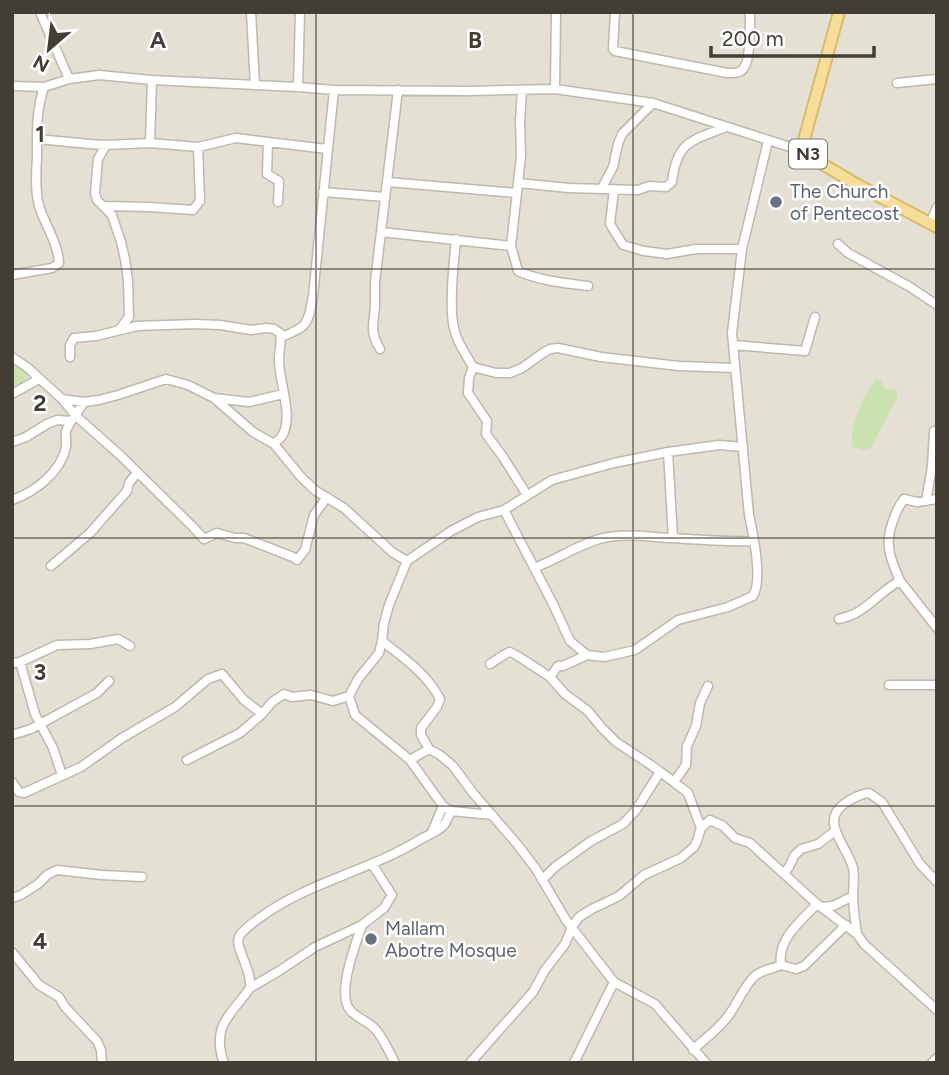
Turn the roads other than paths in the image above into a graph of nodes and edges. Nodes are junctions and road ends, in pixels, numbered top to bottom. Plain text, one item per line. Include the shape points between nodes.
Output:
1 (40, 12) edge
2 (251, 12) edge
3 (300, 12) edge
4 (556, 12) edge
5 (615, 12) edge
6 (750, 12) edge
7 (839, 12) edge
8 (69, 79) junction
9 (937, 79) edge
10 (152, 80) junction
11 (897, 83) dead end
12 (255, 85) junction
13 (12, 86) edge
14 (44, 87) junction
15 (298, 87) junction
16 (555, 89) junction
17 (334, 90) junction
18 (398, 90) junction
19 (522, 90) junction
20 (653, 103) junction
21 (726, 127) junction
22 (37, 139) junction
23 (768, 141) junction
24 (150, 142) junction
25 (268, 142) junction
26 (90, 144) junction
27 (106, 145) junction
28 (804, 145) junction
29 (198, 147) junction
30 (327, 149) junction
31 (98, 159) junction
32 (388, 182) junction
33 (518, 183) junction
34 (602, 188) junction
35 (614, 189) junction
36 (323, 192) junction
37 (516, 193) junction
38 (385, 197) junction
39 (278, 202) dead end
40 (104, 206) junction
41 (937, 206) edge
42 (933, 225) edge
43 (381, 232) junction
44 (456, 239) junction
45 (838, 244) dead end
46 (511, 246) junction
47 (742, 249) junction
48 (12, 275) edge
49 (589, 286) dead end
50 (937, 305) edge
51 (129, 317) junction
52 (815, 317) dead end
53 (137, 326) junction
54 (119, 330) junction
55 (281, 337) junction
56 (733, 345) junction
57 (380, 349) dead end
58 (12, 357) edge
59 (70, 357) dead end
60 (472, 367) junction
61 (734, 368) junction
62 (39, 379) junction
63 (12, 394) edge
64 (283, 394) junction
65 (214, 398) junction
66 (62, 399) junction
67 (84, 402) junction
68 (74, 419) junction
69 (934, 431) dead end
70 (12, 442) edge
71 (274, 444) junction
72 (743, 447) junction
73 (668, 452) junction
74 (138, 473) junction
75 (527, 495) junction
76 (327, 497) junction
77 (937, 499) edge
78 (12, 500) edge
79 (926, 501) junction
80 (504, 510) junction
81 (673, 538) junction
82 (754, 541) junction
83 (408, 561) junction
84 (51, 566) dead end
85 (534, 568) junction
86 (900, 581) junction
87 (839, 619) dead end
88 (937, 628) edge
89 (382, 641) junction
90 (130, 646) dead end
91 (587, 655) junction
92 (16, 662) edge
93 (490, 664) dead end
94 (550, 677) junction
95 (109, 681) dead end
96 (889, 685) dead end
97 (937, 685) edge
98 (708, 686) dead end
99 (349, 696) junction
100 (262, 714) junction
101 (40, 722) junction
102 (12, 735) edge
103 (429, 749) junction
104 (187, 760) dead end
105 (410, 760) junction
106 (660, 772) junction
107 (62, 775) junction
108 (12, 782) edge
109 (674, 782) junction
110 (447, 808) junction
111 (492, 814) junction
112 (701, 828) junction
113 (835, 831) junction
114 (372, 864) junction
115 (784, 873) junction
116 (142, 877) dead end
117 (542, 880) junction
118 (937, 882) edge
119 (853, 896) junction
120 (12, 898) edge
121 (819, 905) junction
122 (362, 925) junction
123 (846, 925) junction
124 (572, 927) junction
125 (857, 934) junction
126 (12, 952) edge
127 (781, 965) junction
128 (614, 982) junction
129 (250, 988) junction
130 (937, 1010) edge
131 (693, 1050) junction
132 (937, 1058) edge
133 (102, 1063) edge
134 (223, 1063) edge
135 (395, 1063) edge
136 (470, 1063) edge
137 (574, 1063) edge
138 (706, 1063) edge
139 (932, 1063) edge

1 - 8 street
2 - 12 street
3 - 15 street
4 - 16 street
5 - 6 street via 613,50 727,73 746,66
7 - 28 main road, N3
8 - 10 street via 99,75
8 - 14 street
9 - 11 street
10 - 12 street
10 - 24 street
12 - 15 street
13 - 14 street
14 - 22 street via 36,120
15 - 17 street
16 - 19 street
16 - 20 street
17 - 18 street
17 - 30 street
18 - 19 street
18 - 32 street
19 - 33 street
20 - 21 street
20 - 34 street via 622,134 614,167
21 - 23 street
21 - 35 street via 681,150 672,182 666,187
22 - 26 street
22 - 48 street via 39,205 60,263
23 - 28 street via 790,147
23 - 47 street
24 - 27 street
24 - 29 street
25 - 29 street via 236,138
25 - 30 street
25 - 39 street via 267,174 278,181
26 - 27 street
26 - 31 street
27 - 31 street
28 - 42 main road, N3 via 814,159
29 - 40 street via 200,201 193,210
30 - 36 street
31 - 40 street via 95,193
32 - 37 street
32 - 38 street
33 - 34 street
33 - 37 street
34 - 35 street
35 - 47 street via 610,224 623,246 667,254
36 - 38 street
36 - 55 street via 309,319 300,330
37 - 46 street
38 - 43 street
40 - 51 street via 121,242
41 - 42 street
43 - 44 street
43 - 57 street via 372,329
44 - 46 street
44 - 60 street via 455,332
45 - 50 street
46 - 49 street via 518,271
47 - 56 street
51 - 53 street
51 - 54 street
52 - 56 street via 805,351
53 - 54 street
53 - 55 street via 266,328
54 - 59 street via 74,338
55 - 64 street
56 - 61 street
58 - 62 street
60 - 61 street via 510,373 558,348 679,366
60 - 75 street via 468,393 487,421 486,434
61 - 72 street
62 - 63 street
62 - 66 street
64 - 65 street via 250,402
64 - 71 street via 285,427
65 - 67 street via 166,379
65 - 71 street
66 - 67 street
66 - 68 street
67 - 68 street
68 - 70 street via 57,420
68 - 74 street
68 - 78 street via 54,472
69 - 79 street
71 - 76 street via 301,477
72 - 73 street via 719,444
72 - 82 street
73 - 75 street via 552,480
73 - 81 street
74 - 76 street via 204,540 217,533 244,538 297,560 305,550 314,515
74 - 84 street via 90,533
75 - 80 street
76 - 83 street
77 - 79 street
79 - 86 street via 904,499 892,526 888,547
80 - 83 street via 451,531
80 - 85 street
81 - 82 street
81 - 85 street via 605,538
82 - 91 street via 758,584 753,596 678,620 635,650 604,657
83 - 89 street via 389,605
85 - 91 street via 570,641
86 - 87 street via 855,614
86 - 88 street
89 - 99 street via 379,653
89 - 103 street via 422,673 436,691 437,707 421,728
90 - 92 street via 118,639 57,645
91 - 94 street via 558,666
92 - 101 street
93 - 94 street via 514,653
94 - 106 street via 616,742
95 - 101 street via 97,693
96 - 97 street
98 - 109 street via 687,746 686,765
99 - 100 street via 333,701 284,694
99 - 105 street via 355,715
100 - 104 street via 240,733
100 - 107 street via 222,674 208,678 175,707
101 - 102 street
101 - 107 street
103 - 105 street
103 - 111 street via 453,766
105 - 110 street
106 - 109 street
106 - 117 street via 623,824 591,841
107 - 108 street via 24,793
109 - 112 street via 688,793
110 - 111 street
110 - 114 street via 443,827
111 - 117 street
112 - 115 street via 710,820 718,823
112 - 124 street via 688,853 644,875 619,896 579,917
113 - 115 street via 818,844 801,849
113 - 118 street via 833,822 840,807 869,793 882,802 920,864
113 - 119 street via 854,871
114 - 122 street via 392,895 384,908
114 - 129 street via 282,902 238,937
115 - 121 street
116 - 120 street via 57,870
117 - 124 street
119 - 121 street via 833,906
119 - 125 street
121 - 123 street
121 - 127 street via 785,939
122 - 129 street via 315,947
122 - 135 street via 344,995 350,1011 376,1030
123 - 125 street
123 - 127 street via 804,965 796,969
124 - 128 street
124 - 136 street via 533,992
125 - 130 street
126 - 133 street via 97,1041
127 - 131 street via 756,975 726,1019
128 - 131 street via 654,1004
128 - 137 street
129 - 134 street via 222,1025 218,1037
131 - 138 street
132 - 139 street

